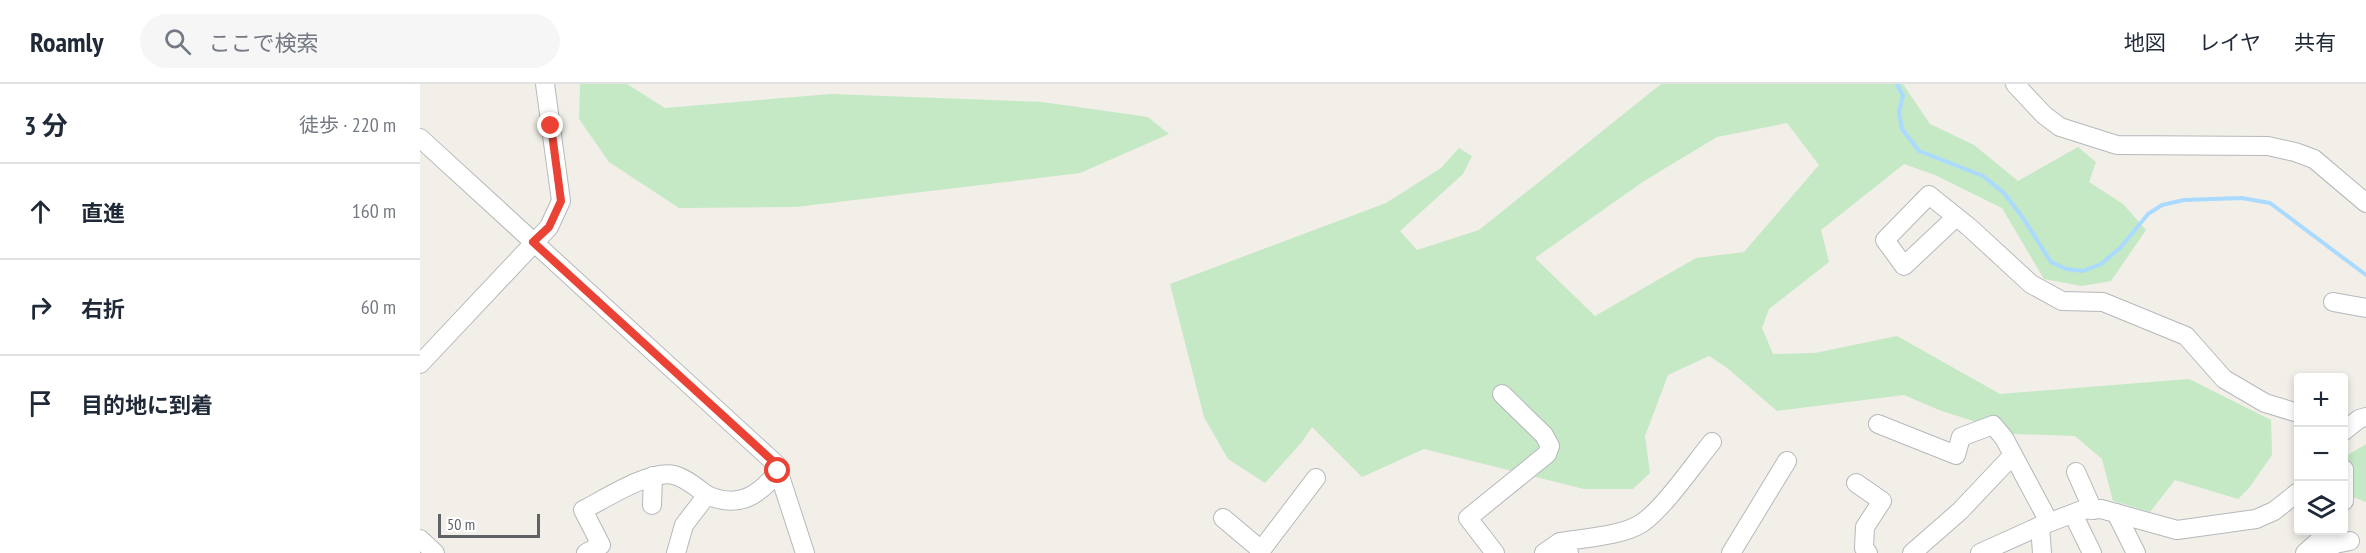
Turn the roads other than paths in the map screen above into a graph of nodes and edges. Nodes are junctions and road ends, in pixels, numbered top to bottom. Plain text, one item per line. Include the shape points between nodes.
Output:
1 (545, 84) edge
2 (2015, 84) edge
3 (420, 138) edge
4 (2366, 203) edge
5 (1956, 217) dead end
6 (533, 242) junction
7 (2333, 302) dead end
8 (2366, 308) edge
9 (420, 364) edge
10 (1502, 394) dead end
11 (2294, 412) edge
12 (2366, 417) edge
13 (1878, 424) dead end
14 (2347, 427) edge
15 (1712, 442) dead end
16 (2013, 455) junction
17 (1787, 461) dead end
18 (778, 471) junction
19 (2076, 472) dead end
20 (654, 476) junction
21 (1316, 478) dead end
22 (1856, 483) dead end
23 (707, 495) junction
24 (2294, 495) edge
25 (652, 506) dead end
26 (2093, 510) junction
27 (2116, 513) junction
28 (2073, 514) junction
29 (1223, 518) dead end
30 (2044, 524) junction
31 (2326, 535) edge
32 (420, 539) edge
33 (2350, 541) dead end
34 (1565, 547) edge
35 (1260, 551) edge
36 (435, 553) edge
37 (586, 553) edge
38 (676, 553) edge
39 (805, 553) edge
40 (1495, 553) edge
41 (1545, 553) edge
42 (1731, 553) edge
43 (1868, 553) edge
44 (1912, 553) edge
45 (1980, 553) edge
46 (2042, 553) edge
47 (2092, 553) edge
48 (2136, 553) edge
49 (2305, 553) edge
50 (2324, 553) edge

1 - 6 street via 561,201 549,227
2 - 4 street via 2060,127 2117,145 2268,146 2295,152 2314,159
3 - 6 street
5 - 11 street via 2031,284 2062,301 2103,302 2186,336 2224,380 2265,403
6 - 9 street
6 - 18 street via 776,464
7 - 8 street
10 - 40 street via 1544,435 1550,446 1547,454 1468,518
12 - 14 street
13 - 16 street via 1956,455 1961,437 1993,425
15 - 34 street via 1642,524
16 - 30 street
16 - 44 street via 1960,511
17 - 42 street
18 - 23 street via 768,485 745,499 721,501
18 - 39 street
19 - 26 street
20 - 23 street via 678,476
20 - 25 street
20 - 37 street via 583,510 601,545
21 - 35 street
22 - 43 street via 1882,501 1865,527 1864,548
23 - 38 street via 684,525
24 - 27 street via 2256,519 2177,530
26 - 27 street
26 - 28 street
27 - 48 street
28 - 30 street
28 - 47 street
29 - 35 street
30 - 45 street
30 - 46 street
31 - 49 street
32 - 36 street
33 - 50 street via 2335,544
34 - 41 street

